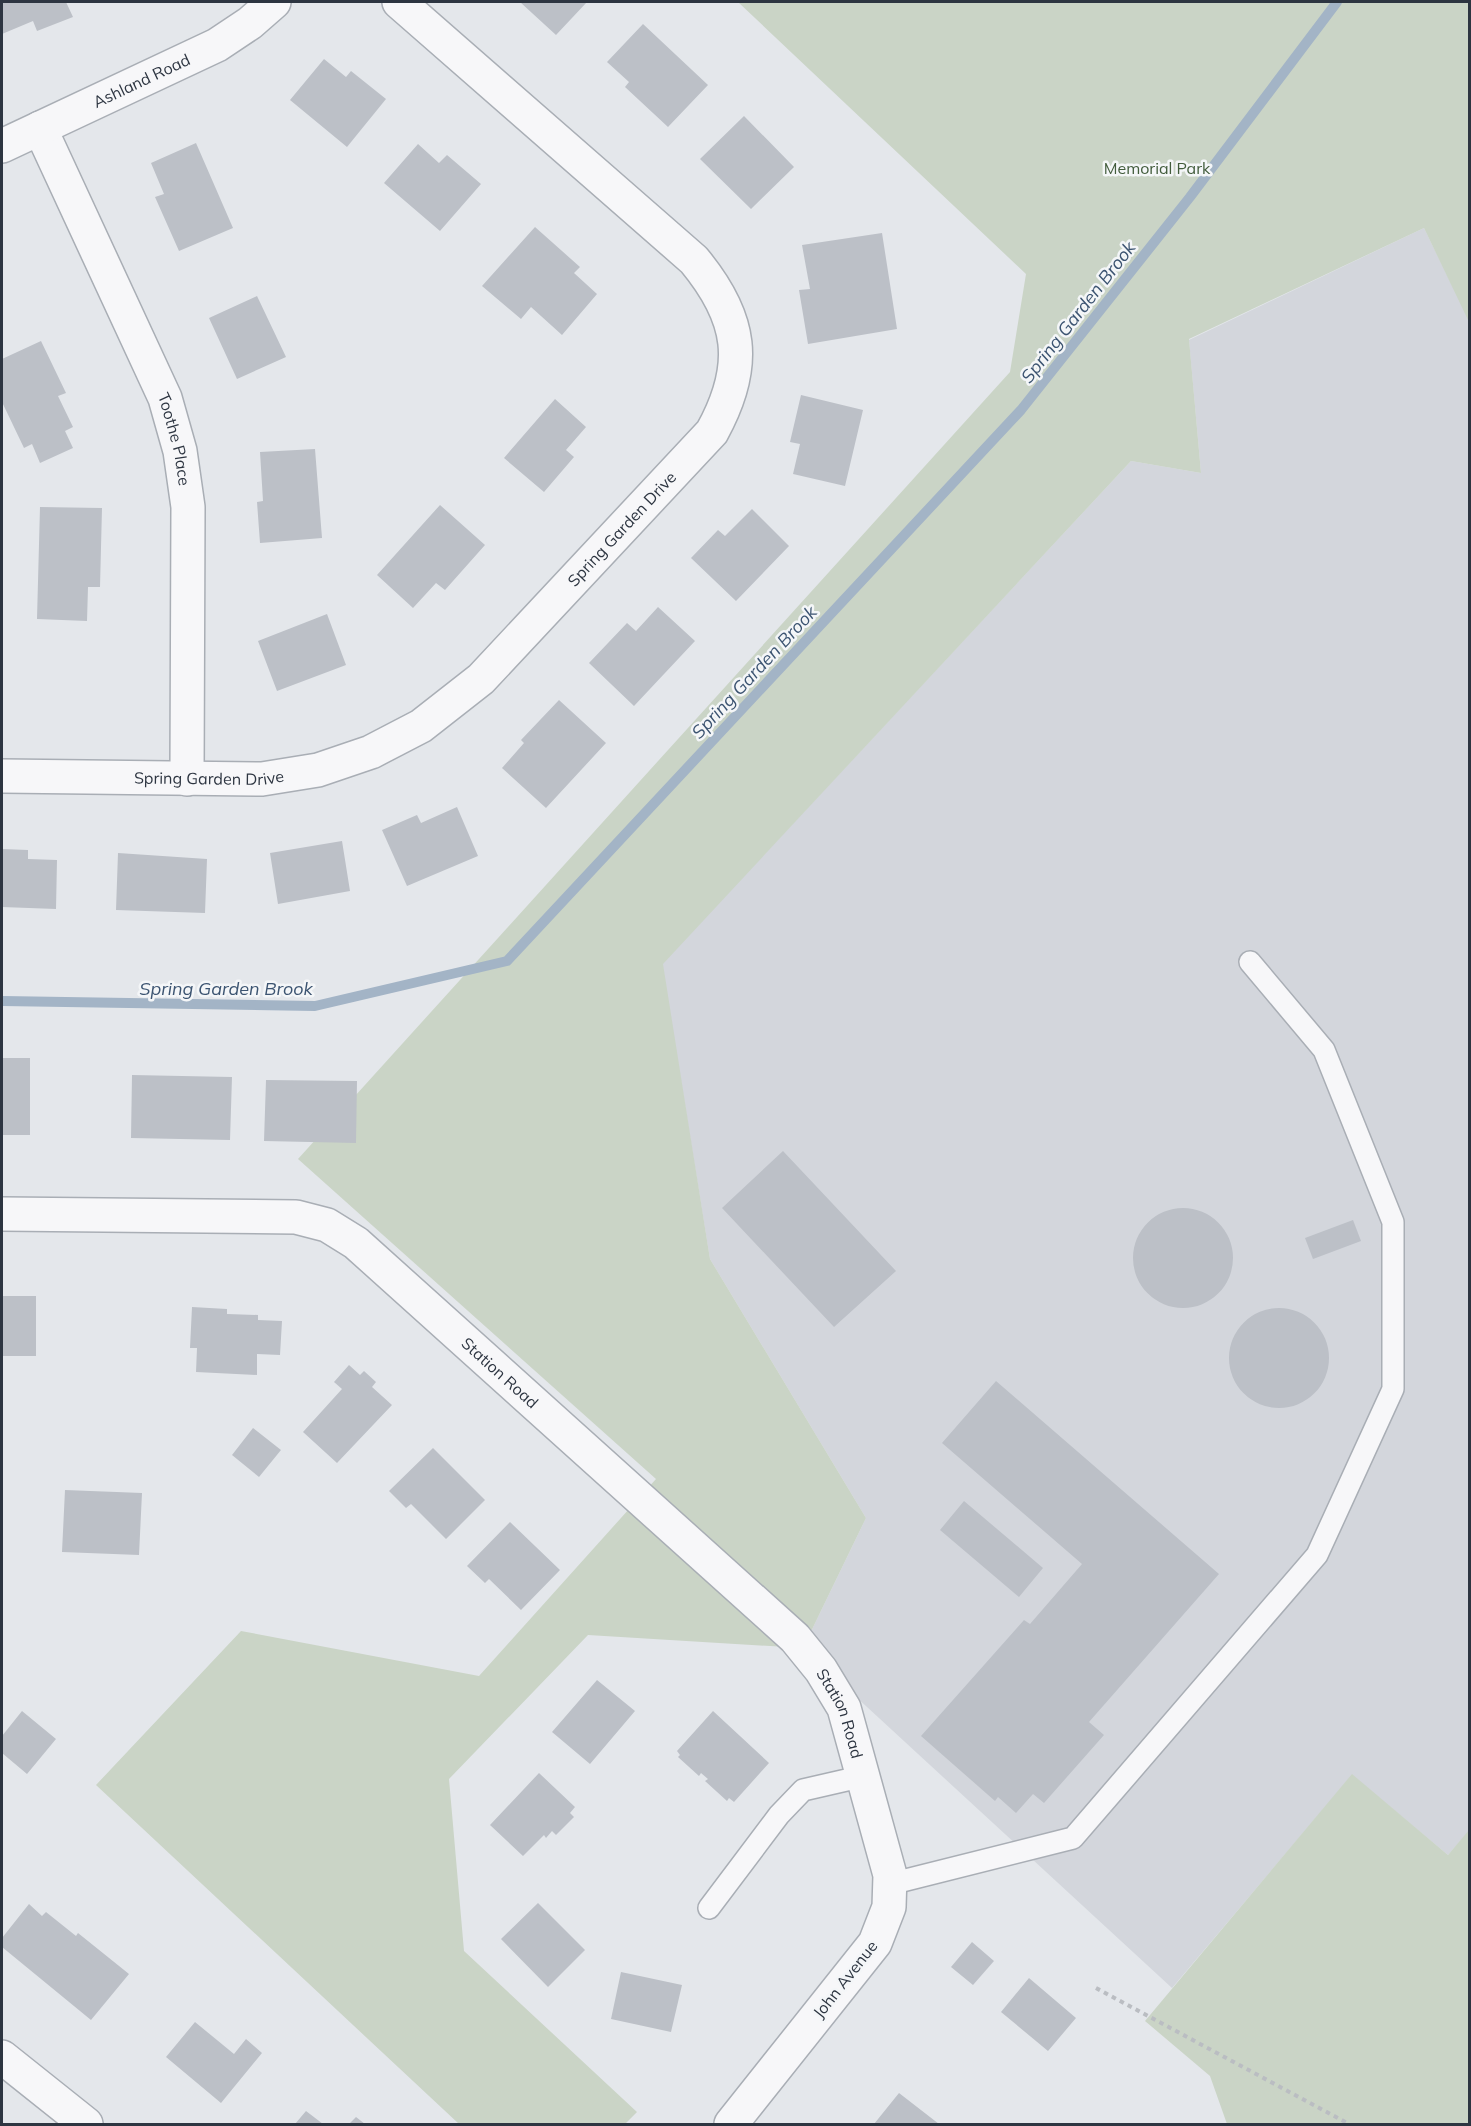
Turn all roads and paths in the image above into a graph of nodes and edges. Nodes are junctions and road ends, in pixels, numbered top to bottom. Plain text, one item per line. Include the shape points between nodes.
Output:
1 (274, 2) edge
2 (399, 2) edge
3 (40, 128) junction
4 (2, 146) edge
5 (2, 776) edge
6 (187, 779) junction
7 (1250, 962) dead end
8 (2, 1214) edge
9 (864, 1776) junction
10 (890, 1884) junction
11 (709, 1908) dead end
12 (1096, 1988) dead end
13 (2, 2056) edge
14 (86, 2124) edge
15 (731, 2124) edge
16 (1349, 2124) edge

1 - 3 street, Ashland Road via 217,45
2 - 6 street, Spring Garden Drive via 694,260 727,310 735,341 736,372 728,403 712,432 481,679 421,726 371,752 318,770 262,779
3 - 4 street, Ashland Road
3 - 6 street, Toothe Place via 165,398 180,452 188,507
5 - 6 street, Spring Garden Drive
7 - 10 lane via 1324,1050 1393,1222 1393,1389 1317,1555 1073,1838
8 - 9 street, Station Road via 296,1217 327,1226 356,1243 795,1638 844,1708
9 - 10 street, John Avenue
9 - 11 lane via 803,1790 779,1815
10 - 15 street, John Avenue via 889,1907 874,1943
12 - 16 path
13 - 14 street

